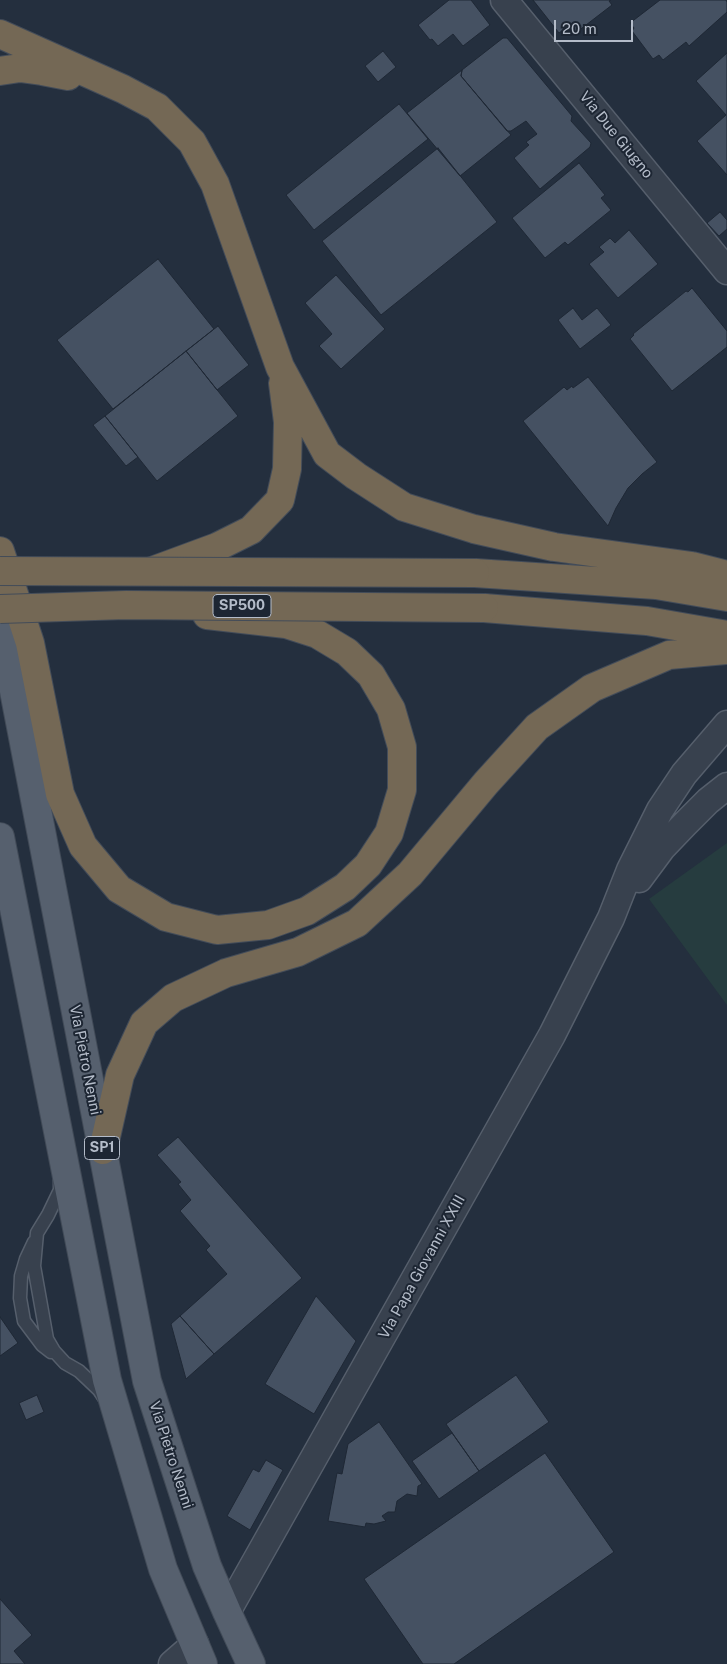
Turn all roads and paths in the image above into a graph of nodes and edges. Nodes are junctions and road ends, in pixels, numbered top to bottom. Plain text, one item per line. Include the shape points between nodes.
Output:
1 (504, 0) edge
2 (0, 34) edge
3 (0, 71) edge
4 (123, 89) junction
5 (727, 271) edge
6 (280, 367) junction
7 (0, 552) edge
8 (0, 571) edge
9 (151, 572) junction
10 (727, 575) edge
11 (727, 597) edge
12 (126, 605) junction
13 (0, 610) edge
14 (0, 618) edge
15 (727, 635) edge
16 (727, 650) edge
17 (727, 724) edge
18 (727, 786) edge
19 (0, 837) edge
20 (611, 918) junction
21 (48, 1079) junction
22 (103, 1150) junction
23 (37, 1233) junction
24 (65, 1363) junction
25 (118, 1417) junction
26 (227, 1612) junction
27 (199, 1654) edge
28 (172, 1664) edge
29 (251, 1664) edge

1 - 5 street, Via Due Giugno
2 - 4 highway
3 - 4 highway via 20,68 42,71
4 - 6 highway via 157,108 192,142 215,184
6 - 9 highway via 288,422 287,469 280,500 251,530 218,547
6 - 10 highway via 328,454 404,507 474,529 554,547 692,566
7 - 12 highway, bridge via 30,642 60,794 83,846 119,889 166,917 217,930 268,925 307,911 345,887 368,865 389,833 402,790 402,747 391,709 371,674 347,652 317,634 286,624
8 - 9 highway, SP500, bridge
9 - 11 highway, SP500, bridge via 475,573 656,585
12 - 13 highway, SP500, bridge
12 - 15 highway, SP500, bridge via 484,608 647,621
14 - 22 main road, Via Pietro Nenni / SP1
16 - 22 highway via 669,655 592,688 537,727 410,874 357,923 298,952 226,973 173,998 144,1023 120,1075
17 - 20 street, Via Papa Giovanni XXIII via 684,774 660,810 630,870
18 - 20 street, Via Papa Giovanni XXIII via 662,848
19 - 21 main road, SP1
20 - 26 street, Via Papa Giovanni XXIII via 552,1035
21 - 23 lane via 60,1162 60,1190
21 - 25 main road, SP1 via 107,1380
22 - 26 main road, Via Pietro Nenni / SP1 via 147,1381 208,1566
23 - 24 lane via 34,1266 47,1339
23 - 24 lane via 21,1276 24,1321 42,1345
24 - 25 lane via 99,1390
25 - 27 main road, SP1 via 163,1570
26 - 29 main road, Via Pietro Nenni / SP1
27 - 28 street

